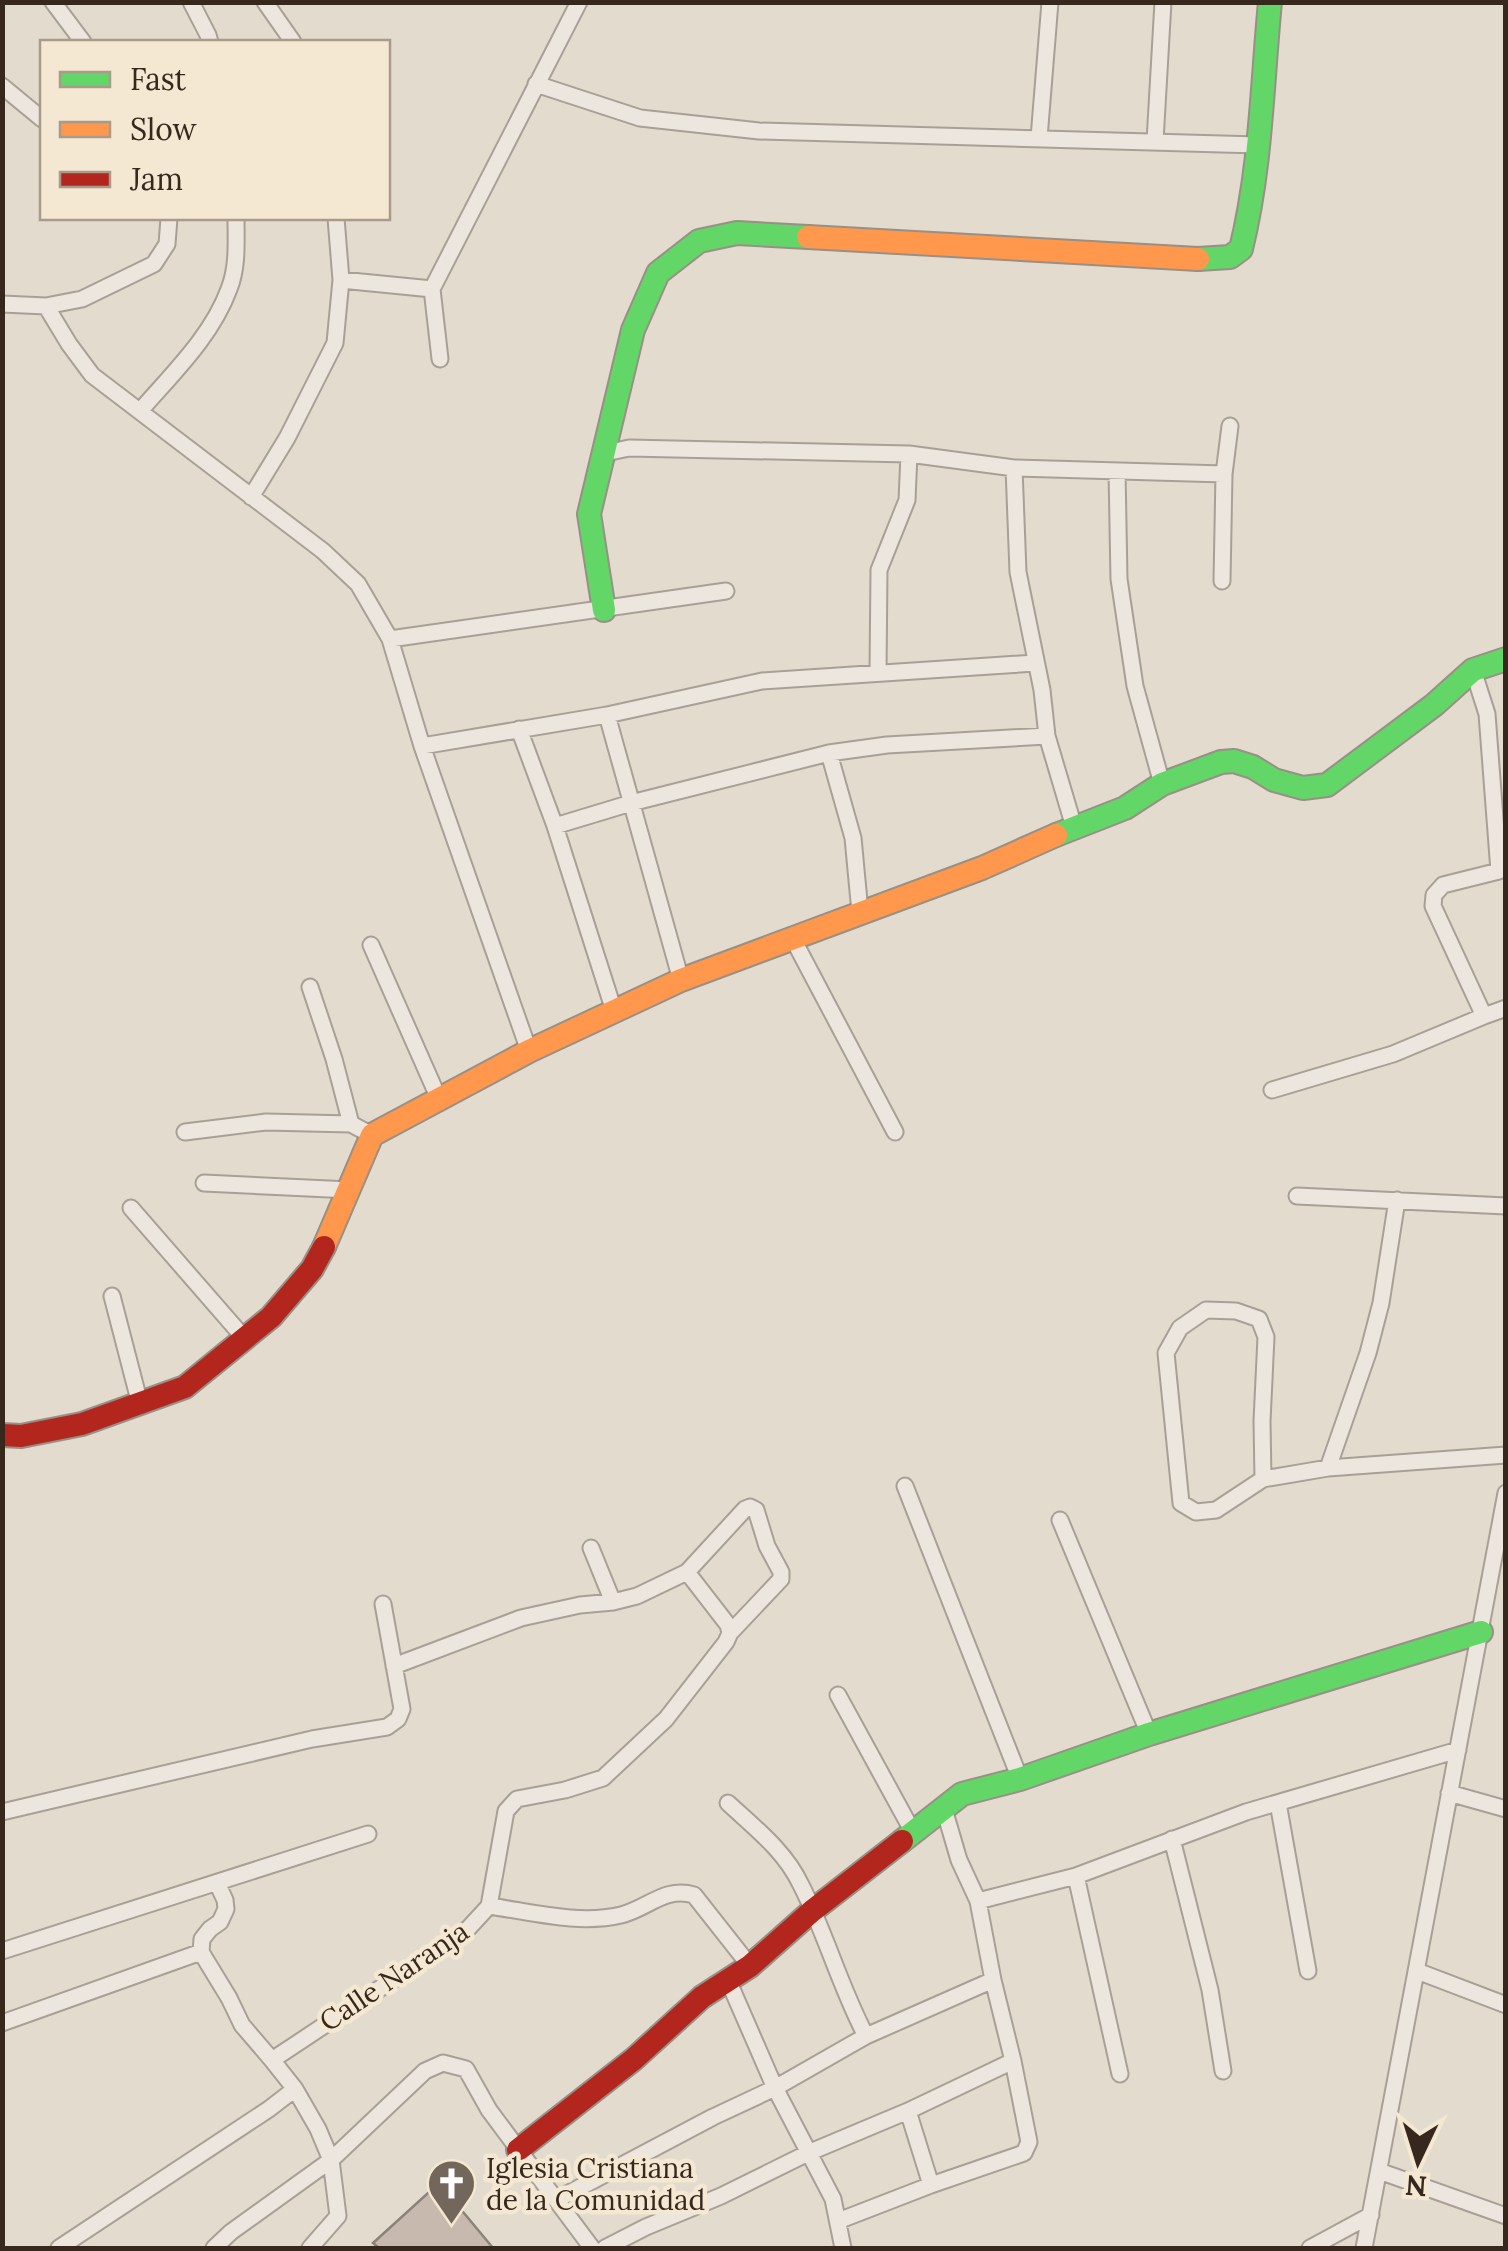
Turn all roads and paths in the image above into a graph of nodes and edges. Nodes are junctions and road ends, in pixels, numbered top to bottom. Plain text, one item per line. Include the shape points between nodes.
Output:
1 (52, 2) edge
2 (191, 2) edge
3 (266, 2) edge
4 (579, 2) edge
5 (1050, 2) edge
6 (1163, 2) edge
7 (1270, 2) edge
8 (81, 40) edge
9 (209, 40) edge
10 (293, 40) edge
11 (536, 84) junction
12 (2, 86) edge
13 (40, 116) edge
14 (1039, 138) junction
15 (1154, 142) junction
16 (1258, 145) junction
17 (170, 220) edge
18 (236, 220) edge
19 (336, 220) edge
20 (341, 280) junction
21 (432, 289) junction
22 (2, 304) edge
23 (46, 306) junction
24 (440, 360) dead end
25 (140, 412) junction
26 (1230, 426) dead end
27 (602, 454) junction
28 (909, 454) junction
29 (1014, 468) junction
30 (1116, 470) junction
31 (1224, 474) junction
32 (251, 497) junction
33 (1222, 581) dead end
34 (726, 591) dead end
35 (604, 610) junction
36 (390, 639) junction
37 (1506, 659) edge
38 (1035, 663) junction
39 (1473, 670) junction
40 (878, 674) junction
41 (607, 715) junction
42 (519, 730) junction
43 (1048, 736) junction
44 (422, 746) junction
45 (829, 753) junction
46 (1162, 784) junction
47 (632, 803) junction
48 (555, 826) junction
49 (1074, 826) junction
50 (1502, 870) edge
51 (860, 912) junction
52 (793, 939) junction
53 (371, 945) dead end
54 (680, 980) junction
55 (310, 987) dead end
56 (1506, 1008) edge
57 (614, 1011) junction
58 (1484, 1016) junction
59 (528, 1051) junction
60 (1272, 1090) dead end
61 (439, 1099) junction
62 (362, 1129) junction
63 (186, 1132) dead end
64 (895, 1132) dead end
65 (204, 1182) dead end
66 (350, 1190) junction
67 (1297, 1196) dead end
68 (1397, 1200) junction
69 (1506, 1206) edge
70 (131, 1208) dead end
71 (112, 1296) dead end
72 (245, 1340) junction
73 (140, 1404) junction
74 (2, 1435) edge
75 (1506, 1455) edge
76 (1328, 1468) junction
77 (1263, 1479) junction
78 (905, 1486) dead end
79 (1506, 1492) edge
80 (1060, 1520) dead end
81 (592, 1548) dead end
82 (687, 1572) junction
83 (613, 1602) junction
84 (383, 1604) dead end
85 (1481, 1632) junction
86 (730, 1634) junction
87 (394, 1666) junction
88 (838, 1695) dead end
89 (1149, 1734) junction
90 (1458, 1750) junction
91 (1020, 1780) junction
92 (1449, 1793) junction
93 (1278, 1803) junction
94 (728, 1804) dead end
95 (944, 1809) junction
96 (1506, 1809) edge
97 (2, 1812) edge
98 (368, 1834) dead end
99 (914, 1834) junction
100 (1172, 1839) junction
101 (1076, 1876) junction
102 (217, 1882) junction
103 (978, 1901) junction
104 (489, 1906) junction
105 (812, 1912) junction
106 (2, 1951) edge
107 (201, 1952) junction
108 (750, 1966) junction
109 (1308, 1971) dead end
110 (1417, 1971) junction
111 (728, 1980) junction
112 (993, 1980) junction
113 (1506, 2005) edge
114 (2, 2023) edge
115 (866, 2036) junction
116 (272, 2060) junction
117 (1013, 2061) junction
118 (1223, 2071) dead end
119 (1120, 2074) dead end
120 (775, 2088) junction
121 (295, 2089) junction
122 (908, 2111) junction
123 (518, 2150) junction
124 (808, 2152) junction
125 (331, 2160) junction
126 (1379, 2171) junction
127 (932, 2185) junction
128 (556, 2200) junction
129 (1371, 2215) junction
130 (1506, 2216) edge
131 (838, 2221) junction
132 (60, 2248) edge
133 (214, 2248) edge
134 (310, 2248) edge
135 (592, 2248) edge
136 (605, 2248) edge
137 (843, 2248) edge
138 (1310, 2248) edge
139 (1364, 2248) edge

1 - 8 street
2 - 9 street
3 - 10 street
4 - 11 street
5 - 14 street
6 - 15 street
7 - 16 street
11 - 14 street via 640,118 759,131
11 - 21 street
12 - 13 street
14 - 15 street
15 - 16 street
16 - 27 street via 1247,229 1241,249 1230,257 737,233 700,242 658,273 633,330
17 - 23 street via 167,244 154,264 82,300
18 - 25 street via 230,288 206,334
19 - 20 street
20 - 21 street
20 - 32 street via 334,343
21 - 24 street
22 - 23 street
23 - 25 street via 92,376
25 - 32 street
26 - 31 street
27 - 28 street via 629,448
27 - 35 street via 589,514
28 - 29 street
28 - 40 street via 907,500 879,570
29 - 30 street
29 - 38 street via 1018,572
30 - 31 street
30 - 46 street via 1119,580 1135,686
31 - 33 street
32 - 36 street via 358,584
34 - 35 street
35 - 36 street
36 - 44 street
37 - 39 street
38 - 40 street
38 - 43 street
39 - 46 street via 1326,784 1304,788 1234,761
39 - 50 street via 1487,714
40 - 41 street via 762,681
41 - 42 street
41 - 47 street
42 - 44 street
42 - 48 street
43 - 45 street
43 - 49 street
44 - 59 street
45 - 47 street
45 - 51 street via 853,838
46 - 49 street via 1125,808
47 - 48 street
47 - 54 street
48 - 57 street
49 - 51 street
50 - 58 street via 1444,886 1432,906
51 - 52 street
52 - 54 street
52 - 64 street
53 - 61 street
54 - 57 street
55 - 62 street
56 - 58 street
57 - 59 street
58 - 60 street via 1393,1054
59 - 61 street
61 - 62 street
62 - 63 street via 266,1122
62 - 66 street
65 - 66 street
66 - 72 street via 312,1268
67 - 68 street
68 - 69 street
68 - 76 street via 1368,1353
70 - 72 street
71 - 73 street
72 - 73 street via 185,1387
73 - 74 street via 82,1424
75 - 76 street
76 - 77 street
77 - 77 street via 1216,1510 1196,1512 1181,1503 1166,1353 1180,1328 1206,1310 1236,1310 1258,1319 1266,1337
78 - 91 street
79 - 85 street
80 - 89 street
81 - 83 street
82 - 83 street
82 - 86 street
82 - 86 street via 745,1509 756,1510 781,1579
83 - 87 street via 521,1618
84 - 87 street
85 - 89 street
85 - 90 street
86 - 104 street, Calle Naranja via 666,1719 604,1778 517,1800 506,1811
87 - 97 street via 402,1709 387,1727
88 - 99 street
89 - 91 street
90 - 92 street
90 - 93 street
91 - 95 street via 962,1794
92 - 96 street
92 - 110 street
93 - 100 street
93 - 109 street
94 - 105 street via 776,1848
95 - 99 street
95 - 103 street
98 - 102 street
99 - 105 street
100 - 101 street
100 - 118 street
101 - 103 street
101 - 119 street
102 - 106 street
102 - 107 street via 226,1910 202,1940
103 - 112 street
104 - 108 street via 588,1920 624,1915 683,1891 694,1895
104 - 116 street, Calle Naranja via 465,1932
105 - 108 street
105 - 115 street
107 - 114 street
107 - 116 street via 242,2025
108 - 111 street
110 - 113 street
110 - 126 street
111 - 120 street
111 - 123 street
112 - 115 street
112 - 117 street
115 - 120 street
116 - 121 street
117 - 122 street
117 - 127 street via 1029,2142 1024,2153
120 - 124 street
120 - 128 street
121 - 125 street
121 - 132 street
122 - 124 street
122 - 127 street
123 - 125 street via 466,2069 443,2063 425,2071
123 - 128 street
124 - 131 street
124 - 136 street
125 - 133 street
125 - 134 street via 338,2216
126 - 129 street
126 - 130 street
127 - 131 street
128 - 135 street
129 - 138 street
129 - 139 street
131 - 137 street

